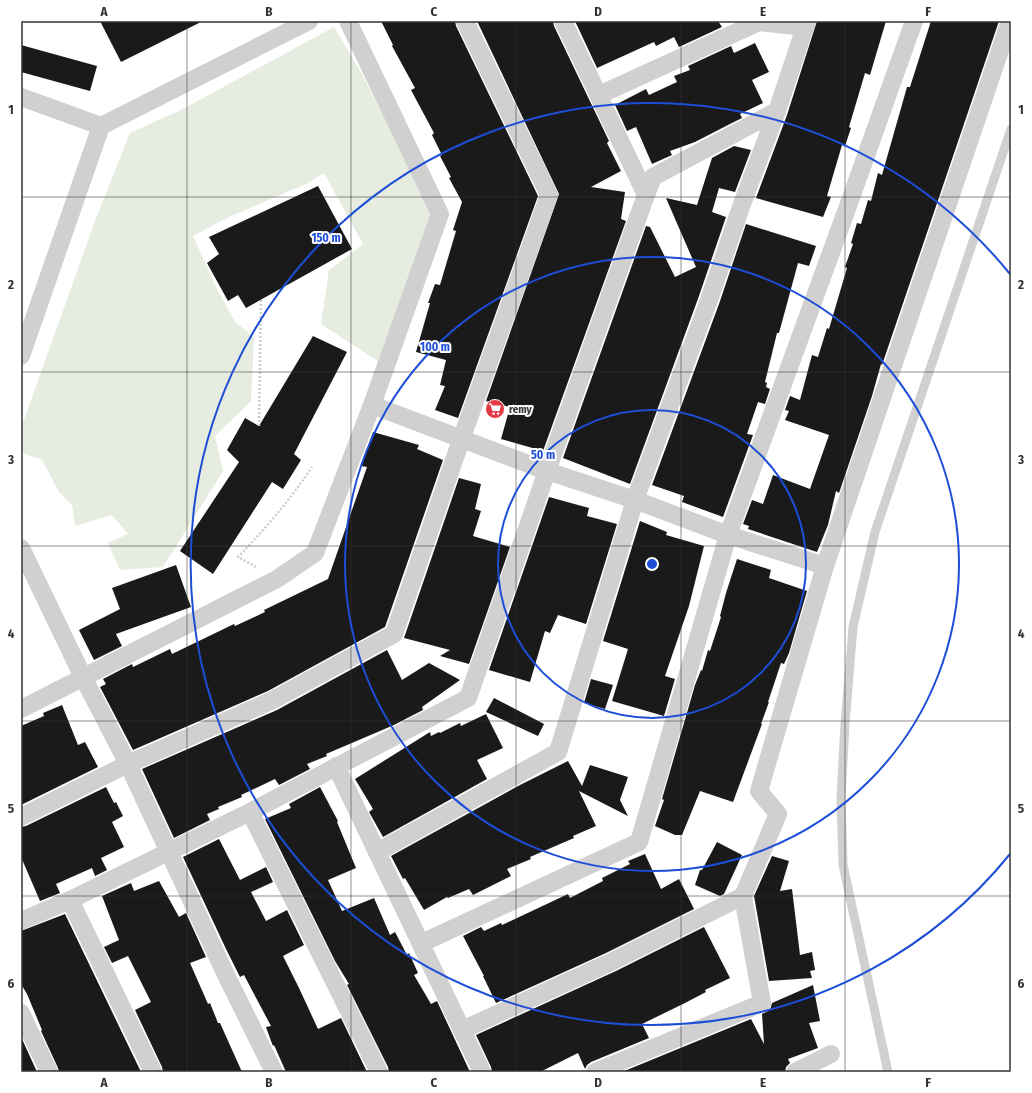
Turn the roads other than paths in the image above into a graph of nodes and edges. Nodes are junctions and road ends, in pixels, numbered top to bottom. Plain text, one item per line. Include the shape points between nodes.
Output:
1 (310, 21) edge
2 (348, 21) edge
3 (465, 21) edge
4 (563, 21) edge
5 (914, 21) edge
6 (1010, 21) edge
7 (806, 24) edge
8 (599, 95) junction
9 (21, 97) edge
10 (777, 111) junction
11 (101, 126) junction
12 (1011, 129) edge
13 (646, 195) junction
14 (21, 356) edge
15 (372, 405) junction
16 (461, 440) junction
17 (547, 471) junction
18 (635, 500) junction
19 (728, 535) junction
20 (21, 548) edge
21 (825, 566) junction
22 (83, 677) junction
23 (21, 709) edge
24 (128, 764) junction
25 (336, 766) junction
26 (250, 812) junction
27 (21, 817) edge
28 (169, 851) junction
29 (377, 852) junction
30 (743, 896) junction
31 (70, 900) junction
32 (21, 921) edge
33 (422, 943) junction
34 (21, 1014) edge
35 (462, 1030) junction
36 (831, 1054) dead end
37 (49, 1072) edge
38 (154, 1072) edge
39 (274, 1072) edge
40 (379, 1072) edge
41 (482, 1072) edge
42 (595, 1072) edge
43 (795, 1072) edge
44 (888, 1072) edge

1 - 11 street
2 - 15 street via 440,214
3 - 16 street via 549,195
4 - 8 street
5 - 19 street
6 - 21 street
7 - 8 street via 759,22
7 - 10 street
8 - 13 street
9 - 11 street
10 - 13 street via 653,177
10 - 18 street
11 - 14 street
12 - 44 lane via 875,532 853,627 841,797 843,865
13 - 17 street
15 - 16 street
15 - 22 street via 315,553 277,579
16 - 17 street
16 - 24 street via 394,634 273,700
17 - 18 street
17 - 25 street via 468,698
18 - 19 street
18 - 29 street via 558,752
19 - 21 street
19 - 33 street via 640,842
20 - 22 street
21 - 30 street via 759,791 778,814
22 - 23 street
22 - 24 street
24 - 27 street
24 - 28 street
25 - 26 street
25 - 29 street
26 - 28 street
26 - 40 street
28 - 31 street
28 - 39 street
29 - 33 street
30 - 35 street via 611,962
30 - 42 street via 762,1003
31 - 32 street
31 - 38 street
33 - 35 street
34 - 37 street
35 - 41 street
36 - 43 street

